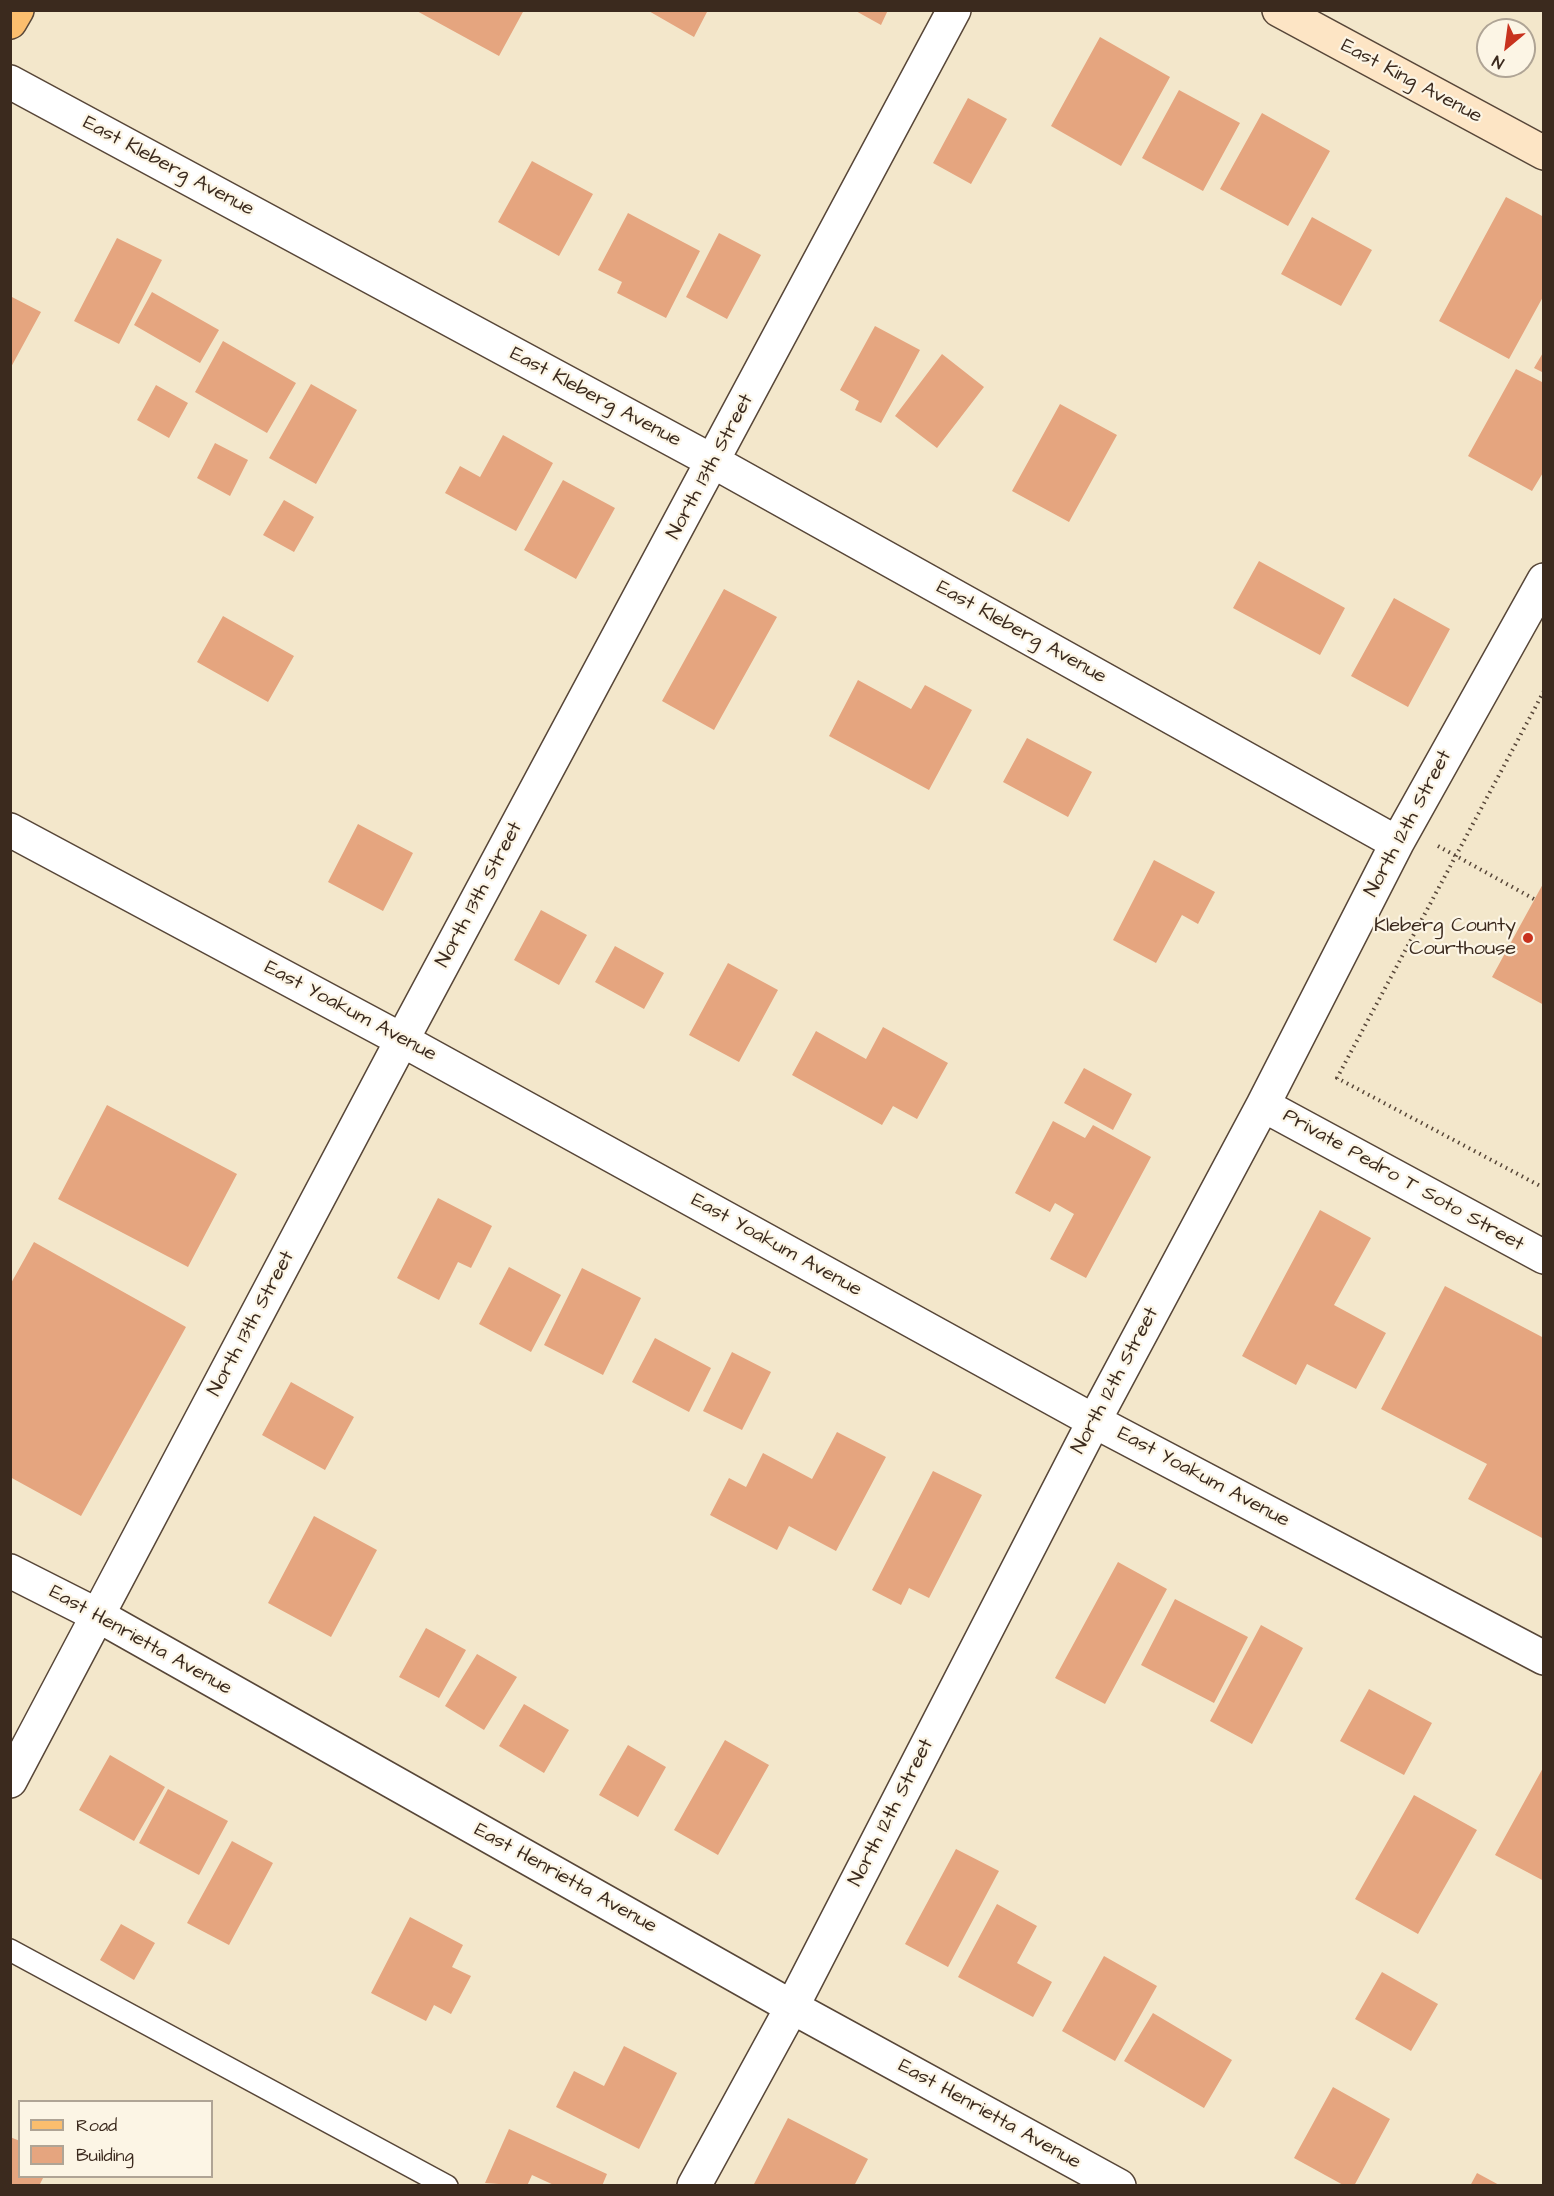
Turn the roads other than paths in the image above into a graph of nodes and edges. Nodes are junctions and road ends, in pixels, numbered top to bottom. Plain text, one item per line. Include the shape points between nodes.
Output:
1 (16, 10) edge
2 (954, 10) edge
3 (1279, 10) edge
4 (10, 22) edge
5 (10, 82) edge
6 (1544, 153) edge
7 (714, 462) junction
8 (1544, 580) edge
9 (10, 830) edge
10 (1401, 835) junction
11 (402, 1040) junction
12 (1263, 1105) junction
13 (1544, 1257) edge
14 (1094, 1421) junction
15 (10, 1571) edge
16 (99, 1616) junction
17 (1544, 1658) edge
18 (10, 1781) edge
19 (10, 1950) edge
20 (792, 2007) junction
21 (447, 2186) edge
22 (694, 2186) edge
23 (1119, 2186) edge

1 - 4 main road
2 - 7 street, North 13th Street
3 - 6 main road, East King Avenue
5 - 7 street, East Kleberg Avenue
7 - 10 street, East Kleberg Avenue
7 - 11 street, North 13th Street
8 - 10 street, North 12th Street
9 - 11 street, East Yoakum Avenue
10 - 12 street, North 12th Street
11 - 14 street, East Yoakum Avenue
11 - 16 street, North 13th Street
12 - 13 street, Private Pedro T Soto Street
12 - 14 street, North 12th Street
14 - 17 street, East Yoakum Avenue
14 - 20 street, North 12th Street
15 - 16 street, East Henrietta Avenue
16 - 18 street, North 13th Street
16 - 20 street, East Henrietta Avenue
19 - 21 lane
20 - 22 street, North 12th Street
20 - 23 street, East Henrietta Avenue

